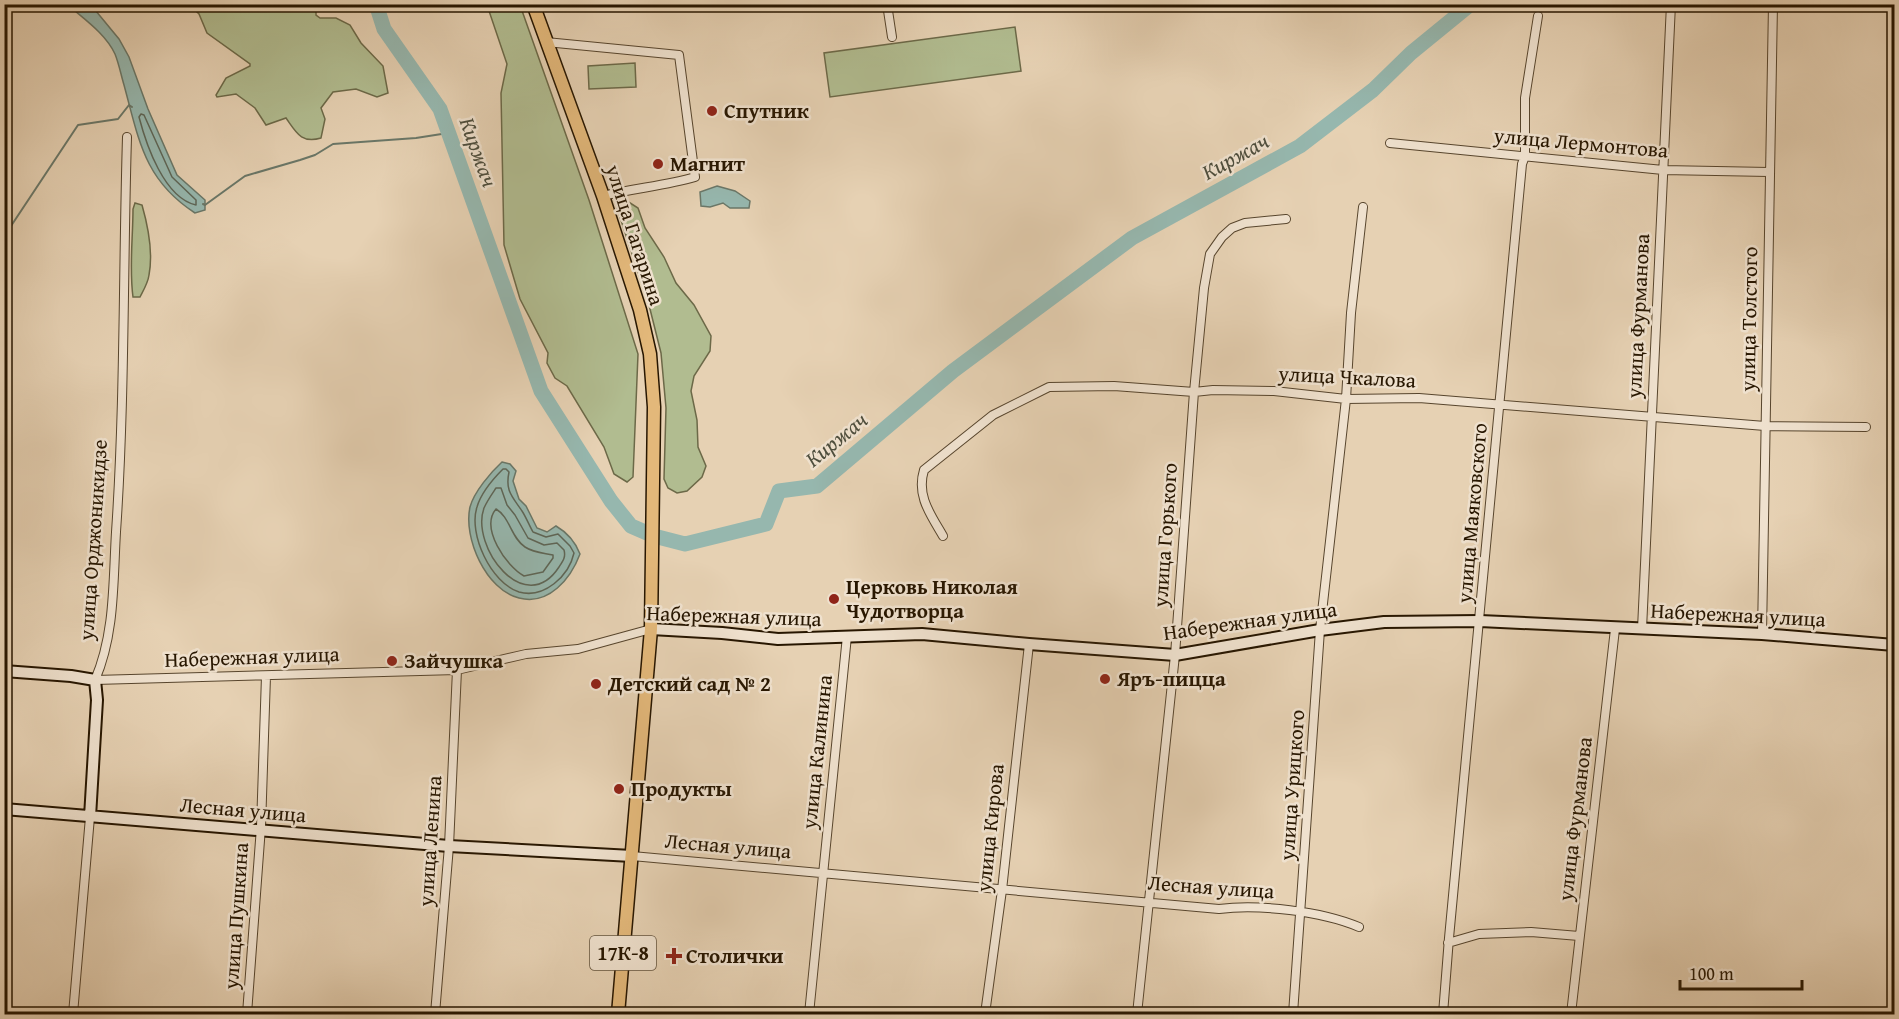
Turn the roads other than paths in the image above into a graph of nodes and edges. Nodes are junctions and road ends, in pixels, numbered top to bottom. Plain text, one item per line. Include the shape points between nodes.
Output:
1 (533, 4) edge
2 (887, 4) edge
3 (1671, 4) edge
4 (1773, 4) edge
5 (1538, 16) dead end
6 (892, 37) dead end
7 (546, 42) junction
8 (127, 137) dead end
9 (1389, 143) dead end
10 (1525, 156) junction
11 (1663, 170) junction
12 (1769, 172) junction
13 (603, 196) junction
14 (1364, 207) dead end
15 (1286, 219) dead end
16 (1194, 392) junction
17 (1346, 399) junction
18 (1500, 404) junction
19 (1651, 418) junction
20 (1766, 426) junction
21 (1866, 427) dead end
22 (943, 536) dead end
23 (1480, 621) junction
24 (1615, 628) junction
25 (651, 629) junction
26 (1642, 629) junction
27 (1320, 630) junction
28 (1762, 634) junction
29 (847, 636) junction
30 (1029, 644) junction
31 (1894, 645) edge
32 (1174, 655) junction
33 (457, 670) junction
34 (4, 671) edge
35 (266, 676) junction
36 (95, 680) junction
37 (4, 809) edge
38 (90, 817) junction
39 (260, 831) junction
40 (449, 846) junction
41 (632, 856) junction
42 (823, 874) junction
43 (1002, 890) junction
44 (1148, 903) junction
45 (1301, 912) junction
46 (1359, 927) dead end
47 (1579, 936) junction
48 (1448, 943) junction
49 (74, 1014) edge
50 (247, 1014) edge
51 (435, 1014) edge
52 (618, 1014) edge
53 (809, 1014) edge
54 (985, 1014) edge
55 (1137, 1014) edge
56 (1293, 1014) edge
57 (1443, 1014) edge
58 (1571, 1014) edge

1 - 7 main road, улица Гагарина
2 - 6 street
3 - 11 street, улица Фурманова
4 - 12 street, улица Толстого
5 - 10 street, улица Маяковского via 1525,98
7 - 13 main road, улица Гагарина
7 - 13 street via 679,55 695,177
8 - 36 street, улица Орджоникидзе via 120,471 110,625
9 - 10 street, улица Лермонтова
10 - 11 street, улица Лермонтова
10 - 18 street, улица Маяковского
11 - 12 street, улица Лермонтова
11 - 19 street, улица Фурманова
12 - 20 street, улица Толстого
13 - 25 main road, улица Гагарина via 650,354 654,407
14 - 17 street, улица Урицкого via 1351,313
15 - 16 street, улица Горького via 1232,228 1210,254
16 - 17 street, улица Чкалова via 1274,391
16 - 22 street, улица Чкалова via 1114,386 1049,387 993,415 924,470 922,491 926,506
16 - 32 street, улица Горького
17 - 18 street, улица Чкалова via 1419,398
17 - 27 street, улица Урицкого
18 - 19 street, улица Чкалова
18 - 23 street, улица Маяковского
19 - 20 street, улица Чкалова
19 - 26 street, улица Фурманова
20 - 21 street, улица Чкалова
20 - 28 street, улица Толстого
23 - 24 street, Набережная улица
23 - 27 street, Набережная улица via 1384,622
23 - 48 street, улица Маяковского
24 - 26 street, Набережная улица
24 - 47 street, улица Фурманова
25 - 29 street, Набережная улица via 778,639
25 - 33 street, Набережная улица via 578,649 526,654
25 - 41 main road, улица Гагарина
26 - 28 street, Набережная улица
27 - 32 street, Набережная улица
27 - 45 street, улица Урицкого
28 - 31 street, Набережная улица
29 - 30 street, Набережная улица via 921,634
29 - 42 street, улица Калинина
30 - 32 street, Набережная улица
30 - 43 street, улица Кирова
32 - 44 street, улица Горького
33 - 35 street, Набережная улица
33 - 40 street, улица Ленина
34 - 36 street, Набережная улица
35 - 36 street, Набережная улица
35 - 39 street, улица Пушкина
36 - 38 street, улица Орджоникидзе
37 - 38 street, Лесная улица
38 - 39 street, Лесная улица
38 - 49 street, улица Орджоникидзе
39 - 40 street, Лесная улица
39 - 50 street, улица Пушкина
40 - 41 street, Лесная улица
40 - 51 street, улица Ленина
41 - 42 street, Лесная улица
41 - 52 main road, 17К-8
42 - 43 street, Лесная улица
42 - 53 street, улица Калинина
43 - 44 street, Лесная улица
43 - 54 street, улица Кирова
44 - 45 street, Лесная улица
44 - 55 street, улица Горького
45 - 46 street, Лесная улица
45 - 56 street, улица Урицкого
47 - 48 street via 1531,932 1479,934
47 - 58 street, улица Фурманова
48 - 57 street, улица Маяковского

